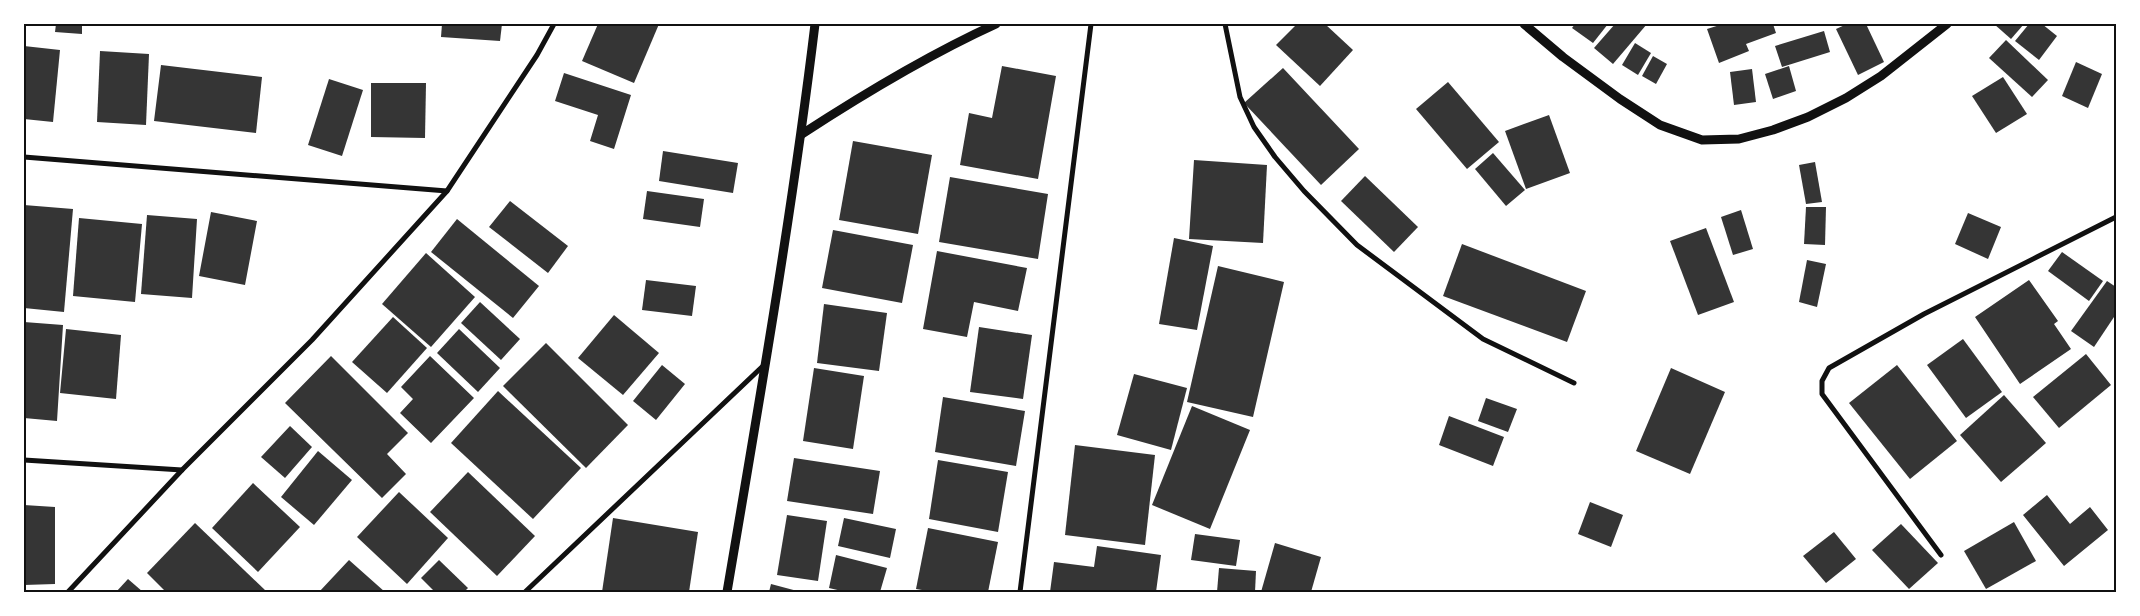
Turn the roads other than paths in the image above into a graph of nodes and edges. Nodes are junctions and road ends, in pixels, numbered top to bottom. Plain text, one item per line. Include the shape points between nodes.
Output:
1 (554, 24) edge
2 (815, 24) edge
3 (996, 24) edge
4 (1091, 24) edge
5 (1225, 24) edge
6 (1524, 24) edge
7 (1947, 24) edge
8 (802, 134) junction
9 (24, 157) edge
10 (447, 191) junction
11 (2116, 217) edge
12 (766, 363) junction
13 (1574, 384) dead end
14 (24, 460) edge
15 (182, 470) junction
16 (1941, 555) dead end
17 (68, 592) edge
18 (525, 592) edge
19 (727, 592) edge
20 (1020, 592) edge

1 - 10 street
2 - 8 street
3 - 8 street via 948,45 888,79
4 - 20 street
5 - 13 street via 1240,97 1254,127 1311,198 1357,245 1483,339
6 - 7 street via 1563,57 1660,125 1702,140 1739,139 1808,117 1881,76
8 - 12 street
9 - 10 street
10 - 15 street via 312,340
11 - 16 street via 1924,314 1829,368 1822,381 1822,394
12 - 18 street
12 - 19 street
14 - 15 street
15 - 17 street

